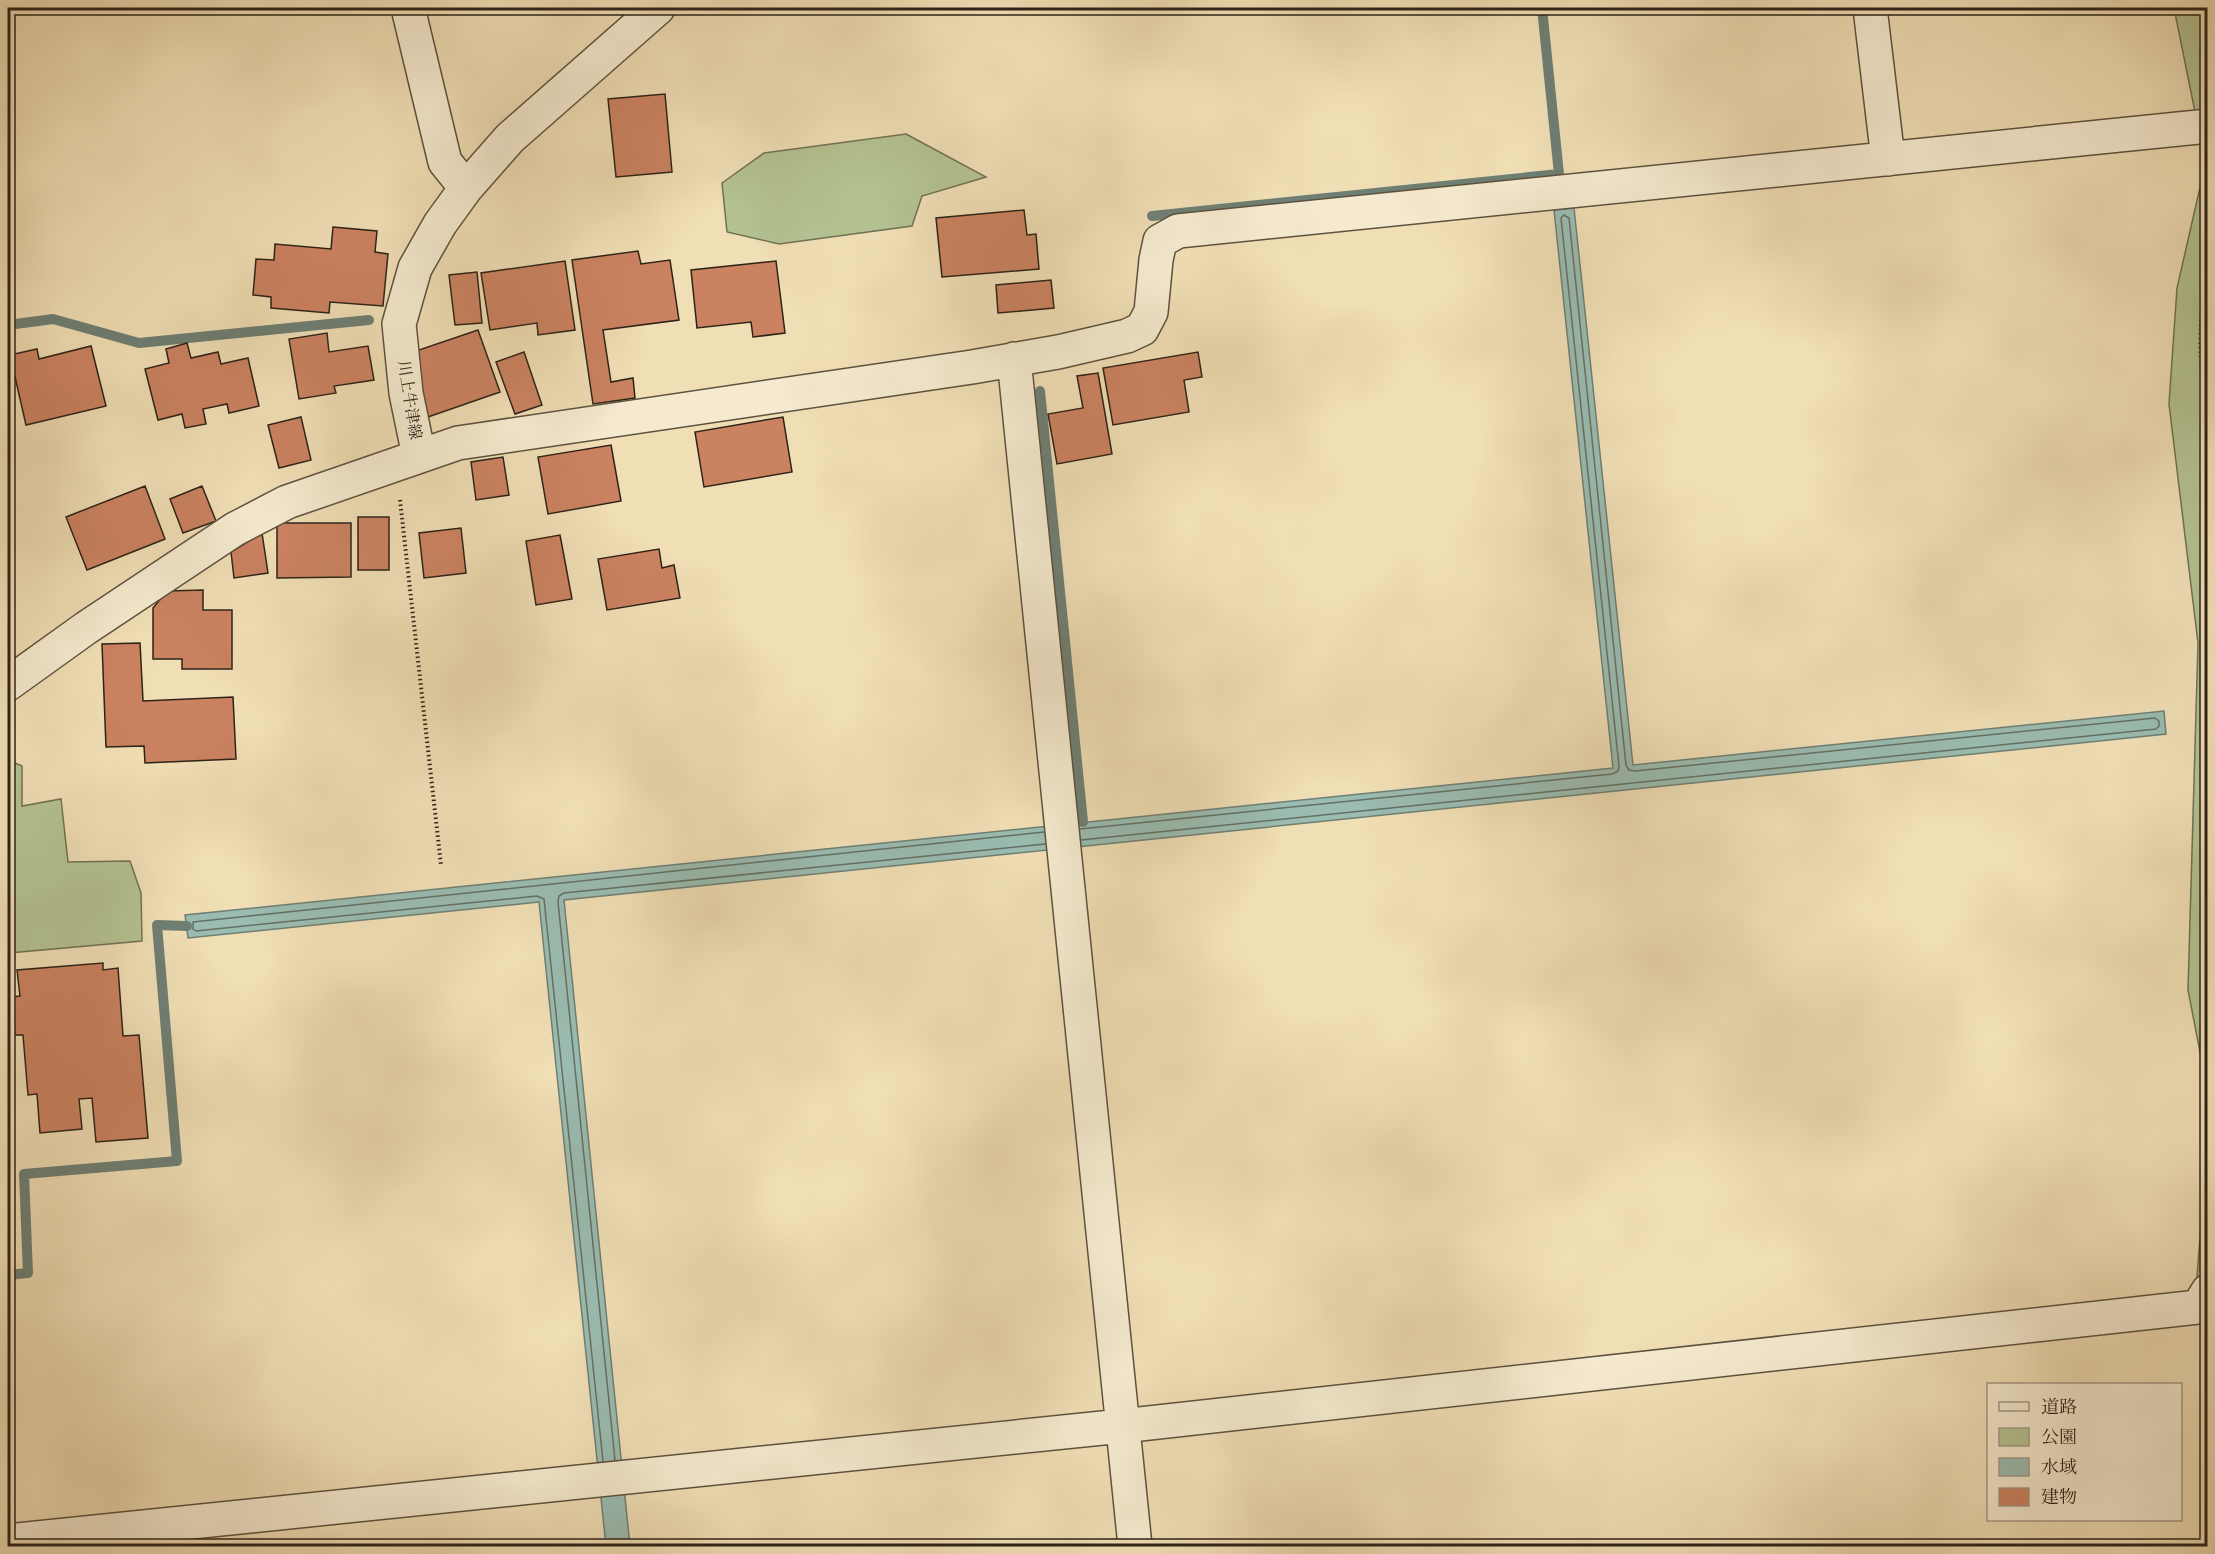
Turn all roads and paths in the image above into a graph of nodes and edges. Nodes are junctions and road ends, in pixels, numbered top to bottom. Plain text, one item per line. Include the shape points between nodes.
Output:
1 (408, 8) edge
2 (658, 8) edge
3 (1870, 8) edge
4 (2208, 126) edge
5 (1888, 159) junction
6 (466, 188) junction
7 (2208, 280) edge
8 (1014, 359) junction
9 (2208, 436) edge
10 (408, 460) junction
11 (8, 684) edge
12 (441, 865) dead end
13 (2208, 1291) edge
14 (1122, 1426) junction
15 (8, 1541) edge
16 (1135, 1546) edge

1 - 6 street via 445,162
2 - 6 street, 川上牛津線 via 510,138
3 - 5 street
4 - 5 street
5 - 8 street via 1178,231 1160,241 1150,312 1142,329 1127,336
6 - 10 street, 川上牛津線 via 415,268 399,324
7 - 9 path via 2203,298 2200,355
8 - 10 street via 458,443
8 - 14 street
10 - 11 street via 287,502 235,529
10 - 12 path
13 - 14 street via 2198,1307
14 - 15 street
14 - 16 street

